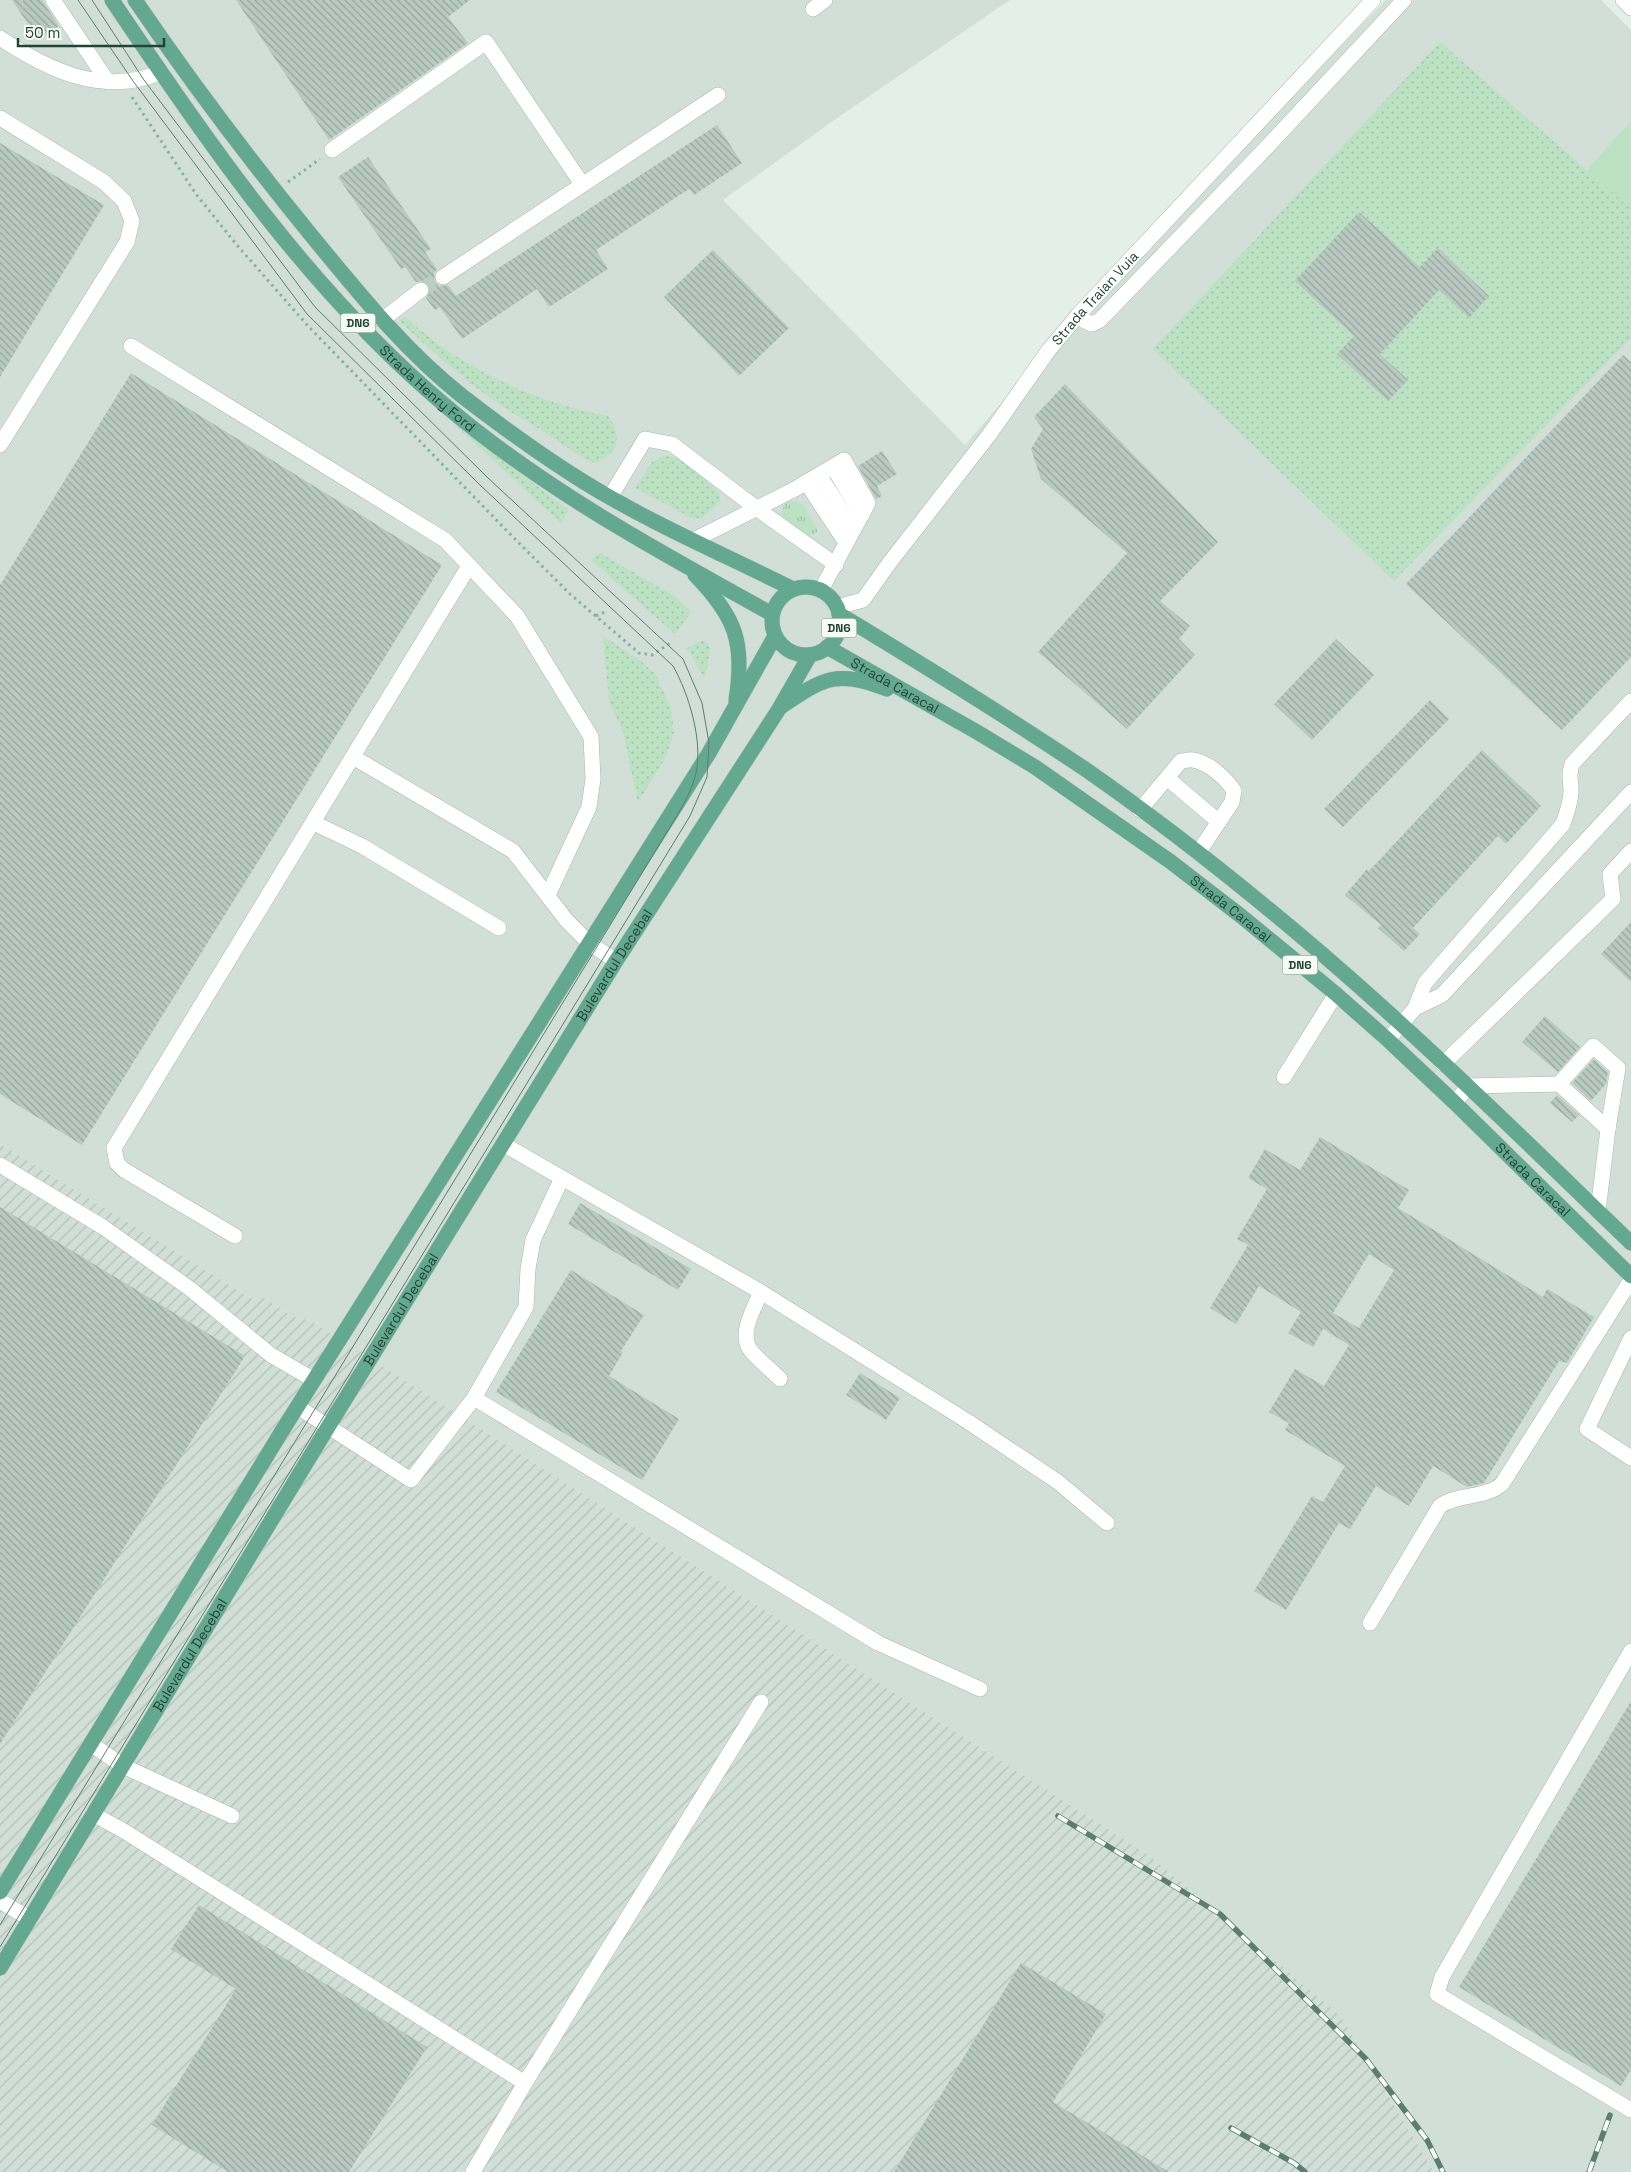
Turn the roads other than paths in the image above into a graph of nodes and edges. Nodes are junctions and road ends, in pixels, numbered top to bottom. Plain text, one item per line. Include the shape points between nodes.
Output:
1 (53, 0) edge
2 (112, 0) edge
3 (135, 0) edge
4 (1373, 0) edge
5 (1404, 0) edge
6 (1623, 0) edge
7 (1631, 8) edge
8 (0, 38) edge
9 (161, 72) junction
10 (116, 82) junction
11 (718, 95) dead end
12 (0, 118) edge
13 (332, 150) road end
14 (582, 184) junction
15 (443, 277) tunnel mouth
16 (421, 290) tunnel mouth
17 (1079, 314) junction
18 (382, 320) junction
19 (131, 346) dead end
20 (0, 445) edge
21 (813, 478) junction
22 (610, 497) junction
23 (756, 508) junction
24 (854, 529) junction
25 (694, 540) junction
26 (846, 543) junction
27 (683, 564) junction
28 (836, 565) junction
29 (469, 566) junction
30 (793, 589) junction
31 (821, 590) junction
32 (838, 610) junction
33 (772, 614) junction
34 (775, 636) junction
35 (827, 647) junction
36 (810, 654) junction
37 (1631, 701) edge
38 (929, 705) junction
39 (779, 709) junction
40 (734, 711) junction
41 (353, 757) junction
42 (1167, 778) junction
43 (1631, 792) edge
44 (1140, 810) junction
45 (1219, 822) junction
46 (314, 823) junction
47 (1631, 851) edge
48 (1198, 853) junction
49 (548, 895) junction
50 (499, 928) dead end
51 (589, 943) junction
52 (616, 961) junction
53 (1336, 994) junction
54 (1415, 1008) junction
55 (1401, 1025) junction
56 (1388, 1040) junction
57 (1443, 1064) junction
58 (1284, 1077) dead end
59 (1559, 1084) junction
60 (1468, 1086) junction
61 (1455, 1103) junction
62 (1608, 1129) junction
63 (503, 1144) junction
64 (0, 1165) edge
65 (562, 1178) junction
66 (1598, 1211) junction
67 (235, 1236) dead end
68 (1631, 1243) edge
69 (1631, 1276) edge
70 (1631, 1280) edge
71 (761, 1292) junction
72 (1631, 1338) edge
73 (780, 1379) dead end
74 (314, 1380) junction
75 (474, 1398) junction
76 (298, 1406) junction
77 (328, 1426) junction
78 (1631, 1458) edge
79 (1107, 1523) dead end
80 (1370, 1623) dead end
81 (1631, 1651) edge
82 (980, 1689) dead end
83 (761, 1702) dead end
84 (91, 1744) junction
85 (123, 1766) junction
86 (93, 1814) junction
87 (232, 1816) dead end
88 (0, 1892) edge
89 (0, 1901) edge
90 (30, 1919) junction
91 (0, 1968) edge
92 (525, 2083) junction
93 (1631, 2110) edge
94 (473, 2172) edge

1 - 10 street
2 - 9 main road, Strada Henry Ford / DN6
3 - 18 main road, Strada Henry Ford / DN6 via 276,192
4 - 17 street, Strada Traian Vuia
5 - 17 street via 1100,320 1092,324
6 - 7 street
8 - 10 street via 43,64 75,77
9 - 10 street via 144,80
9 - 27 main road, Strada Henry Ford / DN6 via 250,194 386,352 447,408 526,467 597,514
11 - 14 street
12 - 20 street via 104,182 124,201 132,221 127,242
13 - 14 street via 486,42
14 - 15 street
16 - 18 street
17 - 32 street, Strada Traian Vuia via 863,600
18 - 22 main road, Strada Henry Ford / DN6 via 461,395
19 - 29 street via 445,540
21 - 23 street
21 - 24 street
21 - 24 street via 833,466 862,515
21 - 26 street
22 - 23 street via 645,439 672,444
22 - 25 main road, Strada Henry Ford / DN6
23 - 25 street
23 - 28 street
24 - 26 street
25 - 30 main road, Strada Henry Ford / DN6
26 - 28 street
27 - 33 main road, Strada Henry Ford / DN6
27 - 40 main road via 709,590 731,620 740,657
28 - 31 street
29 - 41 street
29 - 49 street via 517,616 591,737 593,779 588,807
30 - 31 main road, DN6
30 - 33 main road via 776,603
31 - 32 main road, DN6 via 833,600
32 - 35 main road, DN6 via 839,626
32 - 44 main road, Strada Caracal / DN6 via 1086,770
33 - 34 main road
34 - 36 main road, DN6 via 790,651
34 - 40 main road
35 - 36 main road, DN6
35 - 38 main road, Strada Caracal / DN6
36 - 39 main road, Bulevardul Decebal
37 - 54 street via 1572,764 1564,824 1425,983
38 - 39 main road via 861,680 832,678
38 - 53 main road, Strada Caracal / DN6 via 1035,767 1171,862
39 - 52 main road, Bulevardul Decebal
40 - 51 main road
41 - 46 street
41 - 49 street via 513,851
42 - 44 street
42 - 45 street
42 - 45 street via 1181,761 1192,760 1202,763 1229,783 1234,791 1232,802
43 - 54 street via 1442,995
44 - 48 main road, Strada Caracal / DN6
45 - 48 street
46 - 50 street via 362,846
46 - 67 street via 114,1148 117,1163 124,1170
47 - 57 street via 1610,874 1613,899
48 - 55 main road, Strada Caracal / DN6 via 1295,931
49 - 51 street
51 - 52 street
51 - 74 main road
52 - 63 main road, Bulevardul Decebal
53 - 56 main road, Strada Caracal / DN6
53 - 58 street
54 - 55 street
55 - 56 street
55 - 57 main road, Strada Caracal / DN6
56 - 61 main road, Strada Caracal / DN6
57 - 60 main road, Strada Caracal / DN6
59 - 60 street
59 - 62 street
59 - 62 street via 1593,1046 1618,1068
60 - 61 street
60 - 66 main road, Strada Caracal / DN6
61 - 69 main road, Strada Caracal / DN6
62 - 66 street
63 - 65 street
63 - 77 main road, Bulevardul Decebal
64 - 74 street via 103,1227 189,1288 271,1355
65 - 71 street
65 - 75 street via 533,1240 526,1307
66 - 68 main road, Strada Caracal / DN6
70 - 80 street via 1502,1484 1495,1490 1448,1500 1440,1506
71 - 73 street via 748,1322 749,1348
71 - 79 street via 967,1421 1058,1482
72 - 78 street via 1588,1429
74 - 76 main road
75 - 77 street via 411,1480
75 - 82 street via 878,1643
76 - 77 street
76 - 84 main road
77 - 85 main road, Bulevardul Decebal
81 - 93 street via 1442,1978 1437,1994
83 - 92 street
84 - 85 street
84 - 88 main road
85 - 86 main road, Bulevardul Decebal
85 - 87 street
86 - 90 main road, Bulevardul Decebal
86 - 92 street via 124,1830
89 - 90 street
90 - 91 main road, Bulevardul Decebal
92 - 94 street

